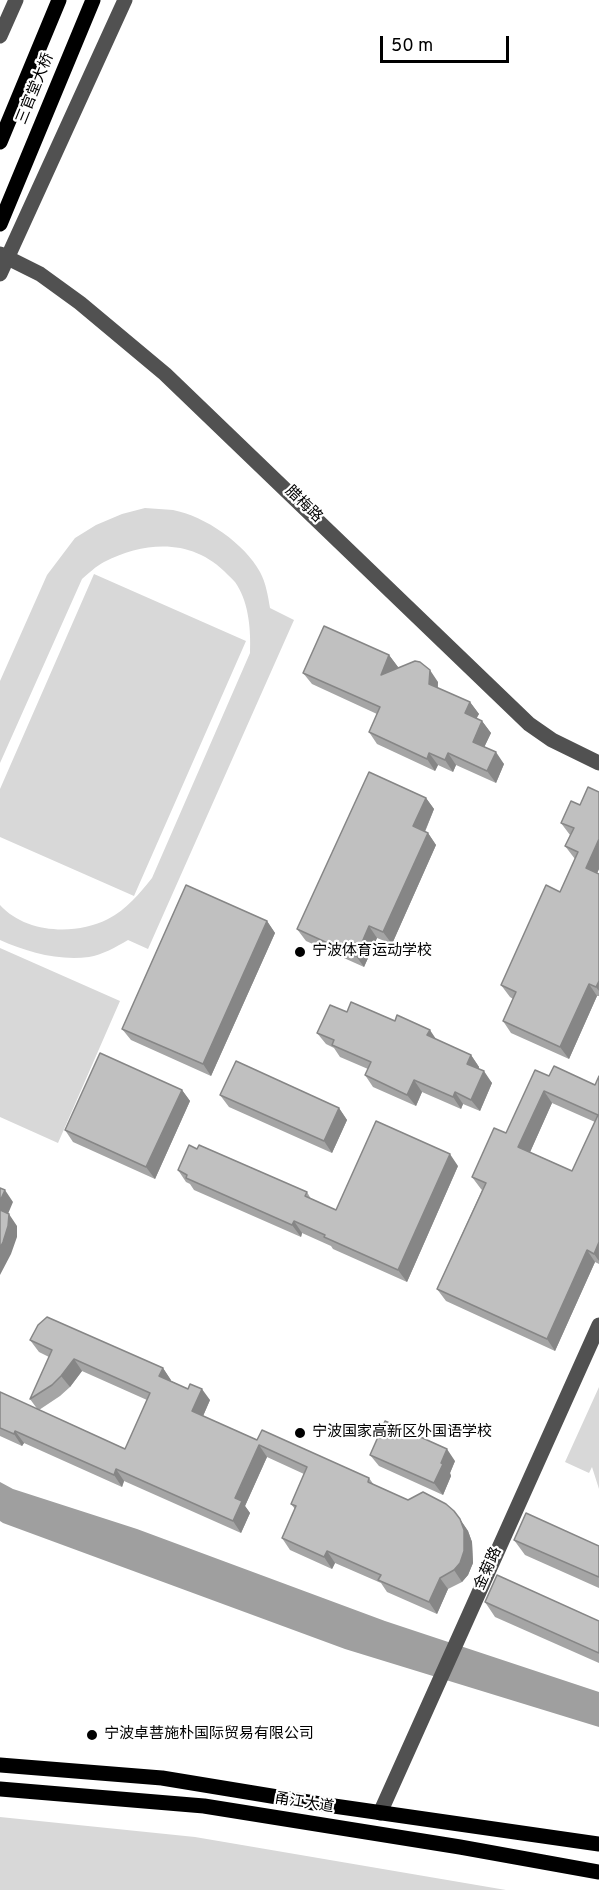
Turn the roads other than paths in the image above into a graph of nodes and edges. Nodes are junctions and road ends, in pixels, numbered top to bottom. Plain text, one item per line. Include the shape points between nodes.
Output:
1 (16, 0) edge
2 (59, 0) edge
3 (93, 0) edge
4 (125, 0) edge
5 (0, 36) edge
6 (0, 142) edge
7 (0, 224) edge
8 (4, 256) edge
9 (0, 274) edge
10 (599, 763) edge
11 (599, 1325) edge
12 (0, 1765) edge
13 (0, 1789) edge
14 (380, 1813) junction
15 (599, 1844) edge
16 (599, 1872) edge

1 - 5 street
2 - 6 main road, 三官堂大桥
3 - 7 main road, 三官堂大桥
4 - 8 street
8 - 9 street
8 - 10 street, 腊梅路 via 64,291 165,374 529,724
11 - 14 street, 金菊路
12 - 14 main road, 甬江大道 via 162,1778
13 - 16 main road, 甬江大道 via 204,1806
14 - 15 main road, 甬江大道

